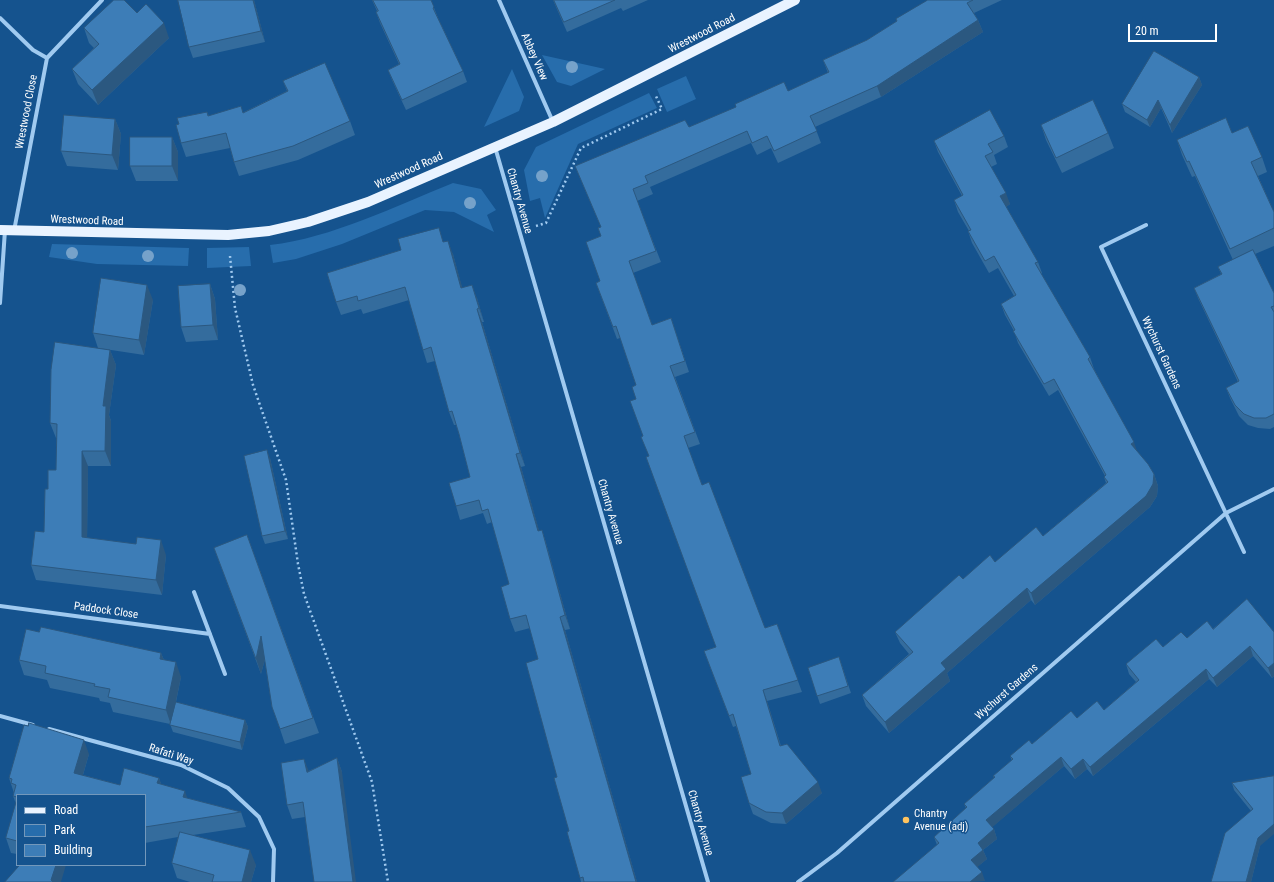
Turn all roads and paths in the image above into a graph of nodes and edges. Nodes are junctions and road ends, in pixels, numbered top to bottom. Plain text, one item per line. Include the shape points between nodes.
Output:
1 (102, 0) edge
2 (499, 0) edge
3 (795, 0) edge
4 (0, 18) edge
5 (47, 58) junction
6 (646, 76) junction
7 (553, 122) junction
8 (495, 147) junction
9 (1146, 225) dead end
10 (6, 230) edge
11 (519, 232) junction
12 (228, 235) junction
13 (0, 303) edge
14 (1274, 489) edge
15 (1226, 513) junction
16 (1244, 552) dead end
17 (194, 592) dead end
18 (0, 606) edge
19 (210, 634) junction
20 (225, 674) dead end
21 (0, 716) edge
22 (37, 726) edge
23 (44, 728) edge
24 (273, 882) edge
25 (388, 882) edge
26 (708, 882) edge
27 (798, 882) edge

1 - 5 street
2 - 7 street, Abbey View
3 - 6 main road, Wrestwood Road
4 - 5 street via 34,50
5 - 10 street, Wrestwood Close
6 - 7 main road, Wrestwood Road
6 - 11 path via 662,109 581,148 546,223
7 - 8 main road, Wrestwood Road
8 - 11 street, Chantry Avenue
8 - 12 main road, Wrestwood Road via 368,202 300,224 270,231
9 - 15 street, Wychurst Gardens via 1101,247
10 - 12 main road, Wrestwood Road
10 - 13 street, Wrestwood Close
11 - 26 street, Chantry Avenue
12 - 25 path via 235,308 253,385 286,480 304,594 372,782
14 - 15 street, Wychurst Gardens
15 - 16 street, Wychurst Gardens
15 - 27 street, Wychurst Gardens via 836,853
17 - 19 street
18 - 19 street, Paddock Close
19 - 20 street
21 - 22 street
23 - 24 street, Rafati Way via 181,765 228,788 259,817 274,849

